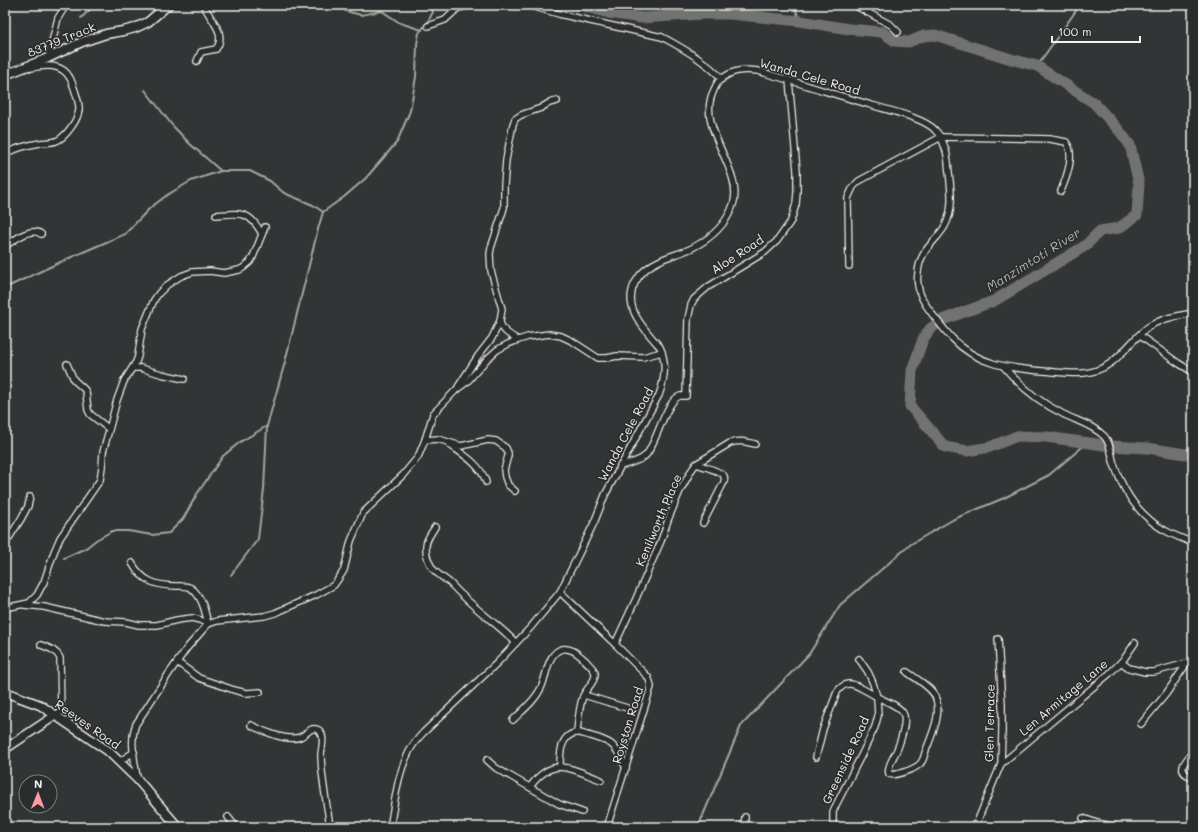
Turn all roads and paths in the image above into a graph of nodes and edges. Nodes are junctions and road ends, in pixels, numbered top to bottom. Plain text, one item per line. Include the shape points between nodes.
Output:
1 (66, 5) edge
2 (168, 5) edge
3 (204, 5) edge
4 (473, 5) edge
5 (528, 5) edge
6 (854, 5) edge
7 (428, 26) dead end
8 (898, 32) dead end
9 (48, 58) junction
10 (197, 61) dead end
11 (15, 71) junction
12 (5, 75) edge
13 (722, 79) junction
14 (789, 80) junction
15 (557, 101) dead end
16 (941, 137) junction
17 (5, 154) edge
18 (1061, 191) dead end
19 (216, 214) dead end
20 (265, 227) dead end
21 (40, 234) dead end
22 (262, 234) junction
23 (5, 246) edge
24 (849, 266) dead end
25 (1193, 313) edge
26 (500, 321) junction
27 (1139, 335) junction
28 (518, 340) junction
29 (662, 352) junction
30 (67, 364) dead end
31 (1004, 367) junction
32 (132, 368) junction
33 (1193, 372) edge
34 (184, 378) dead end
35 (456, 390) junction
36 (109, 429) junction
37 (425, 440) junction
38 (447, 442) junction
39 (754, 444) dead end
40 (696, 464) junction
41 (620, 466) junction
42 (486, 482) dead end
43 (515, 491) dead end
44 (30, 498) dead end
45 (703, 523) dead end
46 (435, 527) dead end
47 (1193, 543) edge
48 (5, 544) edge
49 (132, 563) dead end
50 (560, 592) junction
51 (5, 604) edge
52 (24, 605) junction
53 (8, 608) edge
54 (208, 624) junction
55 (998, 638) dead end
56 (516, 643) junction
57 (1135, 643) dead end
58 (615, 644) junction
59 (41, 645) dead end
60 (859, 659) dead end
61 (177, 662) junction
62 (1120, 662) junction
63 (1190, 662) edge
64 (907, 672) dead end
65 (5, 692) edge
66 (260, 692) dead end
67 (584, 695) junction
68 (877, 697) junction
69 (627, 708) dead end
70 (58, 714) junction
71 (513, 720) dead end
72 (1141, 724) dead end
73 (251, 725) dead end
74 (577, 732) junction
75 (5, 749) edge
76 (134, 752) junction
77 (1193, 752) edge
78 (816, 757) dead end
79 (486, 760) dead end
80 (120, 761) junction
81 (1001, 764) junction
82 (560, 766) junction
83 (626, 768) junction
84 (1193, 776) edge
85 (137, 779) junction
86 (601, 780) dead end
87 (530, 787) junction
88 (582, 812) dead end
89 (228, 817) dead end
90 (745, 818) dead end
91 (1083, 818) dead end
92 (178, 827) edge
93 (236, 827) edge
94 (330, 827) edge
95 (390, 827) edge
96 (607, 827) edge
97 (744, 827) edge
98 (833, 827) edge
99 (975, 827) edge
100 (1117, 827) edge

1 - 9 street via 55,26
2 - 9 street, 83779 Track via 148,22 135,28 95,37
3 - 10 street via 218,29 220,41 216,49 201,52
4 - 7 street via 458,8 445,20
5 - 13 street via 662,37 674,42 704,63
6 - 8 street via 891,25
9 - 11 street, 83779 Track
11 - 12 street, 83779 Track
11 - 17 street via 55,66 66,72 79,104 79,112 62,138 18,148
13 - 14 street, Wanda Cele Road via 734,72 747,70
13 - 29 street, Wanda Cele Road via 711,96 710,121 732,178 734,204 719,229 692,248 660,260 644,270 635,282 632,292 631,305 636,317
14 - 16 street, Wanda Cele Road via 910,117 934,129
14 - 41 street, Aloe Road via 798,192 791,221 777,241 765,252 708,287 694,299 688,319 686,396 680,396 675,400 645,456
15 - 26 street via 521,115 513,124 506,160 504,208 490,254 491,271 502,309
16 - 18 street via 1043,139 1066,142 1070,150 1070,166
16 - 24 street via 859,181 853,187 848,198
16 - 31 street via 948,164 950,215 944,229 921,257 917,283 920,295 929,310 964,349 975,357
19 - 22 street via 248,216
20 - 22 street
21 - 23 street via 38,231 28,233
22 - 32 street via 253,257 243,268 224,273 210,271 187,274 174,280 159,293 142,329 138,356
25 - 27 street via 1162,320
26 - 28 street via 504,330
26 - 35 street via 492,338
27 - 31 street via 1118,358 1096,371 1070,373
27 - 33 street
28 - 29 street via 544,335 561,336 598,358 642,358
28 - 35 street via 497,350
29 - 41 street, Wanda Cele Road via 665,371 663,385 654,407
30 - 36 street via 74,380 86,392 90,414
31 - 47 street via 1041,401 1102,434 1107,440 1121,482 1134,504 1151,522
32 - 34 street
32 - 36 street via 121,387
35 - 37 street via 433,414
36 - 52 street via 100,480 60,538 41,590 33,600
37 - 38 street via 438,439
37 - 54 street via 418,457 403,476 363,513 351,541 344,570 334,585 275,613
38 - 42 street via 479,468
38 - 43 street via 461,446 492,440 502,445 508,453 504,476 508,485
39 - 40 street, Kenilworth Place via 730,443
40 - 45 street via 724,477
40 - 58 street, Kenilworth Place via 680,491 658,548
41 - 50 street, Wanda Cele Road
44 - 48 street via 21,519
46 - 56 street via 426,544 427,556 433,568
49 - 54 street via 140,575 153,582 192,589 204,608
50 - 56 street, Wanda Cele Road
50 - 58 street, Royston Road
51 - 53 street
52 - 53 street
52 - 54 street via 105,621 140,625 157,625 192,618
54 - 61 street
55 - 81 street, Glen Terrace via 1002,712
56 - 95 street, Wanda Cele Road via 435,721 409,751 400,775
57 - 62 street, Len Armitage Lane
58 - 83 street, Royston Road via 648,677 651,687
59 - 70 street via 54,650 60,658
60 - 68 street, Greenside Road via 868,672
61 - 66 street via 199,678 246,693
61 - 76 street via 136,724 132,735
62 - 63 street via 1129,668 1145,672
62 - 81 street, Len Armitage Lane
63 - 72 street
64 - 68 street via 931,691 935,696 937,709 937,718 929,744 923,760 917,767 894,775 889,774 890,764 899,746 905,715 899,708
65 - 70 street, Reeves Road
67 - 69 street
67 - 71 street via 594,679 594,671 572,650 558,650 553,655 537,696
67 - 74 street via 580,705
68 - 78 street via 855,685 845,684 841,687 832,704
68 - 98 street, Greenside Road via 878,716 836,804
70 - 75 street
70 - 80 street, Reeves Road
73 - 94 street via 288,738 300,738 314,728 320,731
74 - 82 street via 565,740
74 - 83 street via 612,744
76 - 80 street
76 - 85 street
77 - 84 street via 1183,763 1183,770
79 - 87 street
80 - 85 street, Reeves Road
81 - 99 street, Glen Terrace
82 - 86 street
82 - 87 street via 546,771
83 - 96 street, Royston Road
85 - 92 street, Reeves Road
87 - 88 street via 559,804
89 - 93 street
90 - 97 street
91 - 100 street

